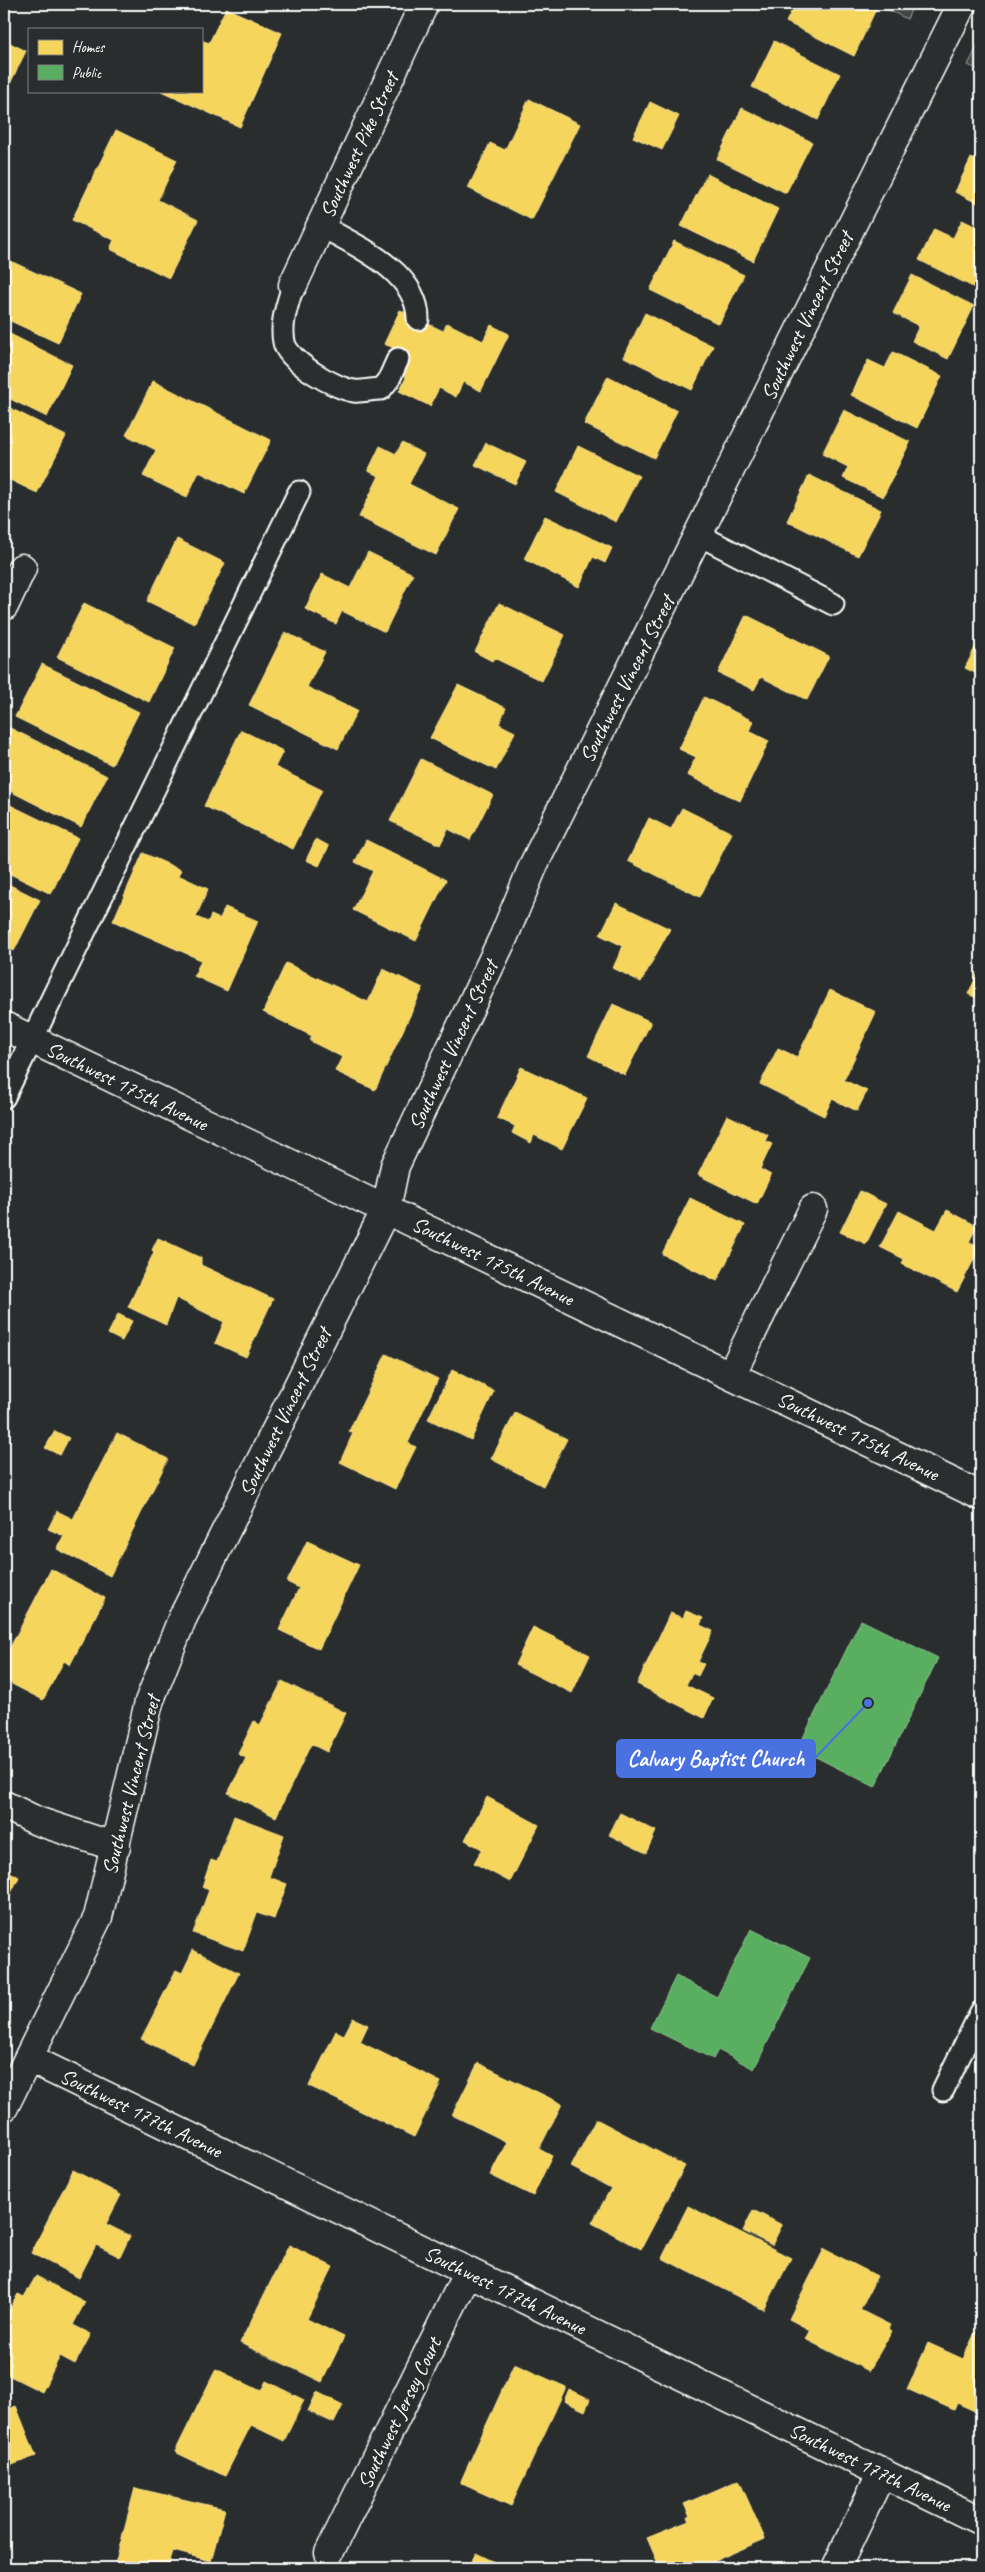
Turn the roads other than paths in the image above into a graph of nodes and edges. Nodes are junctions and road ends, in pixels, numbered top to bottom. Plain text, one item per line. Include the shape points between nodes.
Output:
1 (424, 4) edge
2 (962, 4) edge
3 (321, 226) junction
4 (293, 286) joint
5 (418, 319) dead end
6 (398, 359) dead end
7 (299, 492) dead end
8 (699, 535) junction
9 (22, 568) dead end
10 (833, 604) dead end
11 (4, 606) edge
12 (4, 1026) edge
13 (30, 1039) junction
14 (4, 1097) edge
15 (386, 1209) junction
16 (813, 1210) dead end
17 (731, 1375) junction
18 (981, 1496) edge
19 (4, 1804) edge
20 (116, 1847) junction
21 (981, 2012) edge
22 (30, 2059) junction
23 (942, 2090) dead end
24 (4, 2107) edge
25 (468, 2272) junction
26 (882, 2472) junction
27 (981, 2521) edge
28 (329, 2554) dead end
29 (836, 2568) edge

1 - 3 street, Southwest Pike Street
2 - 8 street, Southwest Vincent Street
3 - 4 street, Southwest Pike Street
3 - 5 lane via 398,276 412,291 418,306
4 - 6 lane via 282,323 284,344 301,364 325,381 354,391 381,389
7 - 13 lane
8 - 10 lane
8 - 15 street, Southwest Vincent Street via 534,864 504,936 396,1166
9 - 11 street
12 - 13 street, Southwest 175th Avenue
13 - 14 lane
13 - 15 street, Southwest 175th Avenue
15 - 17 street, Southwest 175th Avenue
15 - 20 street, Southwest Vincent Street via 182,1619 149,1702
16 - 17 street
17 - 18 street, Southwest 175th Avenue
19 - 20 street via 37,1821
20 - 22 street, Southwest Vincent Street via 98,1917
21 - 23 lane
22 - 24 street, Southwest Vincent Street
22 - 25 street, Southwest 177th Avenue
25 - 26 street, Southwest 177th Avenue
25 - 28 street, Southwest Jersey Court
26 - 27 street, Southwest 177th Avenue
26 - 29 street

